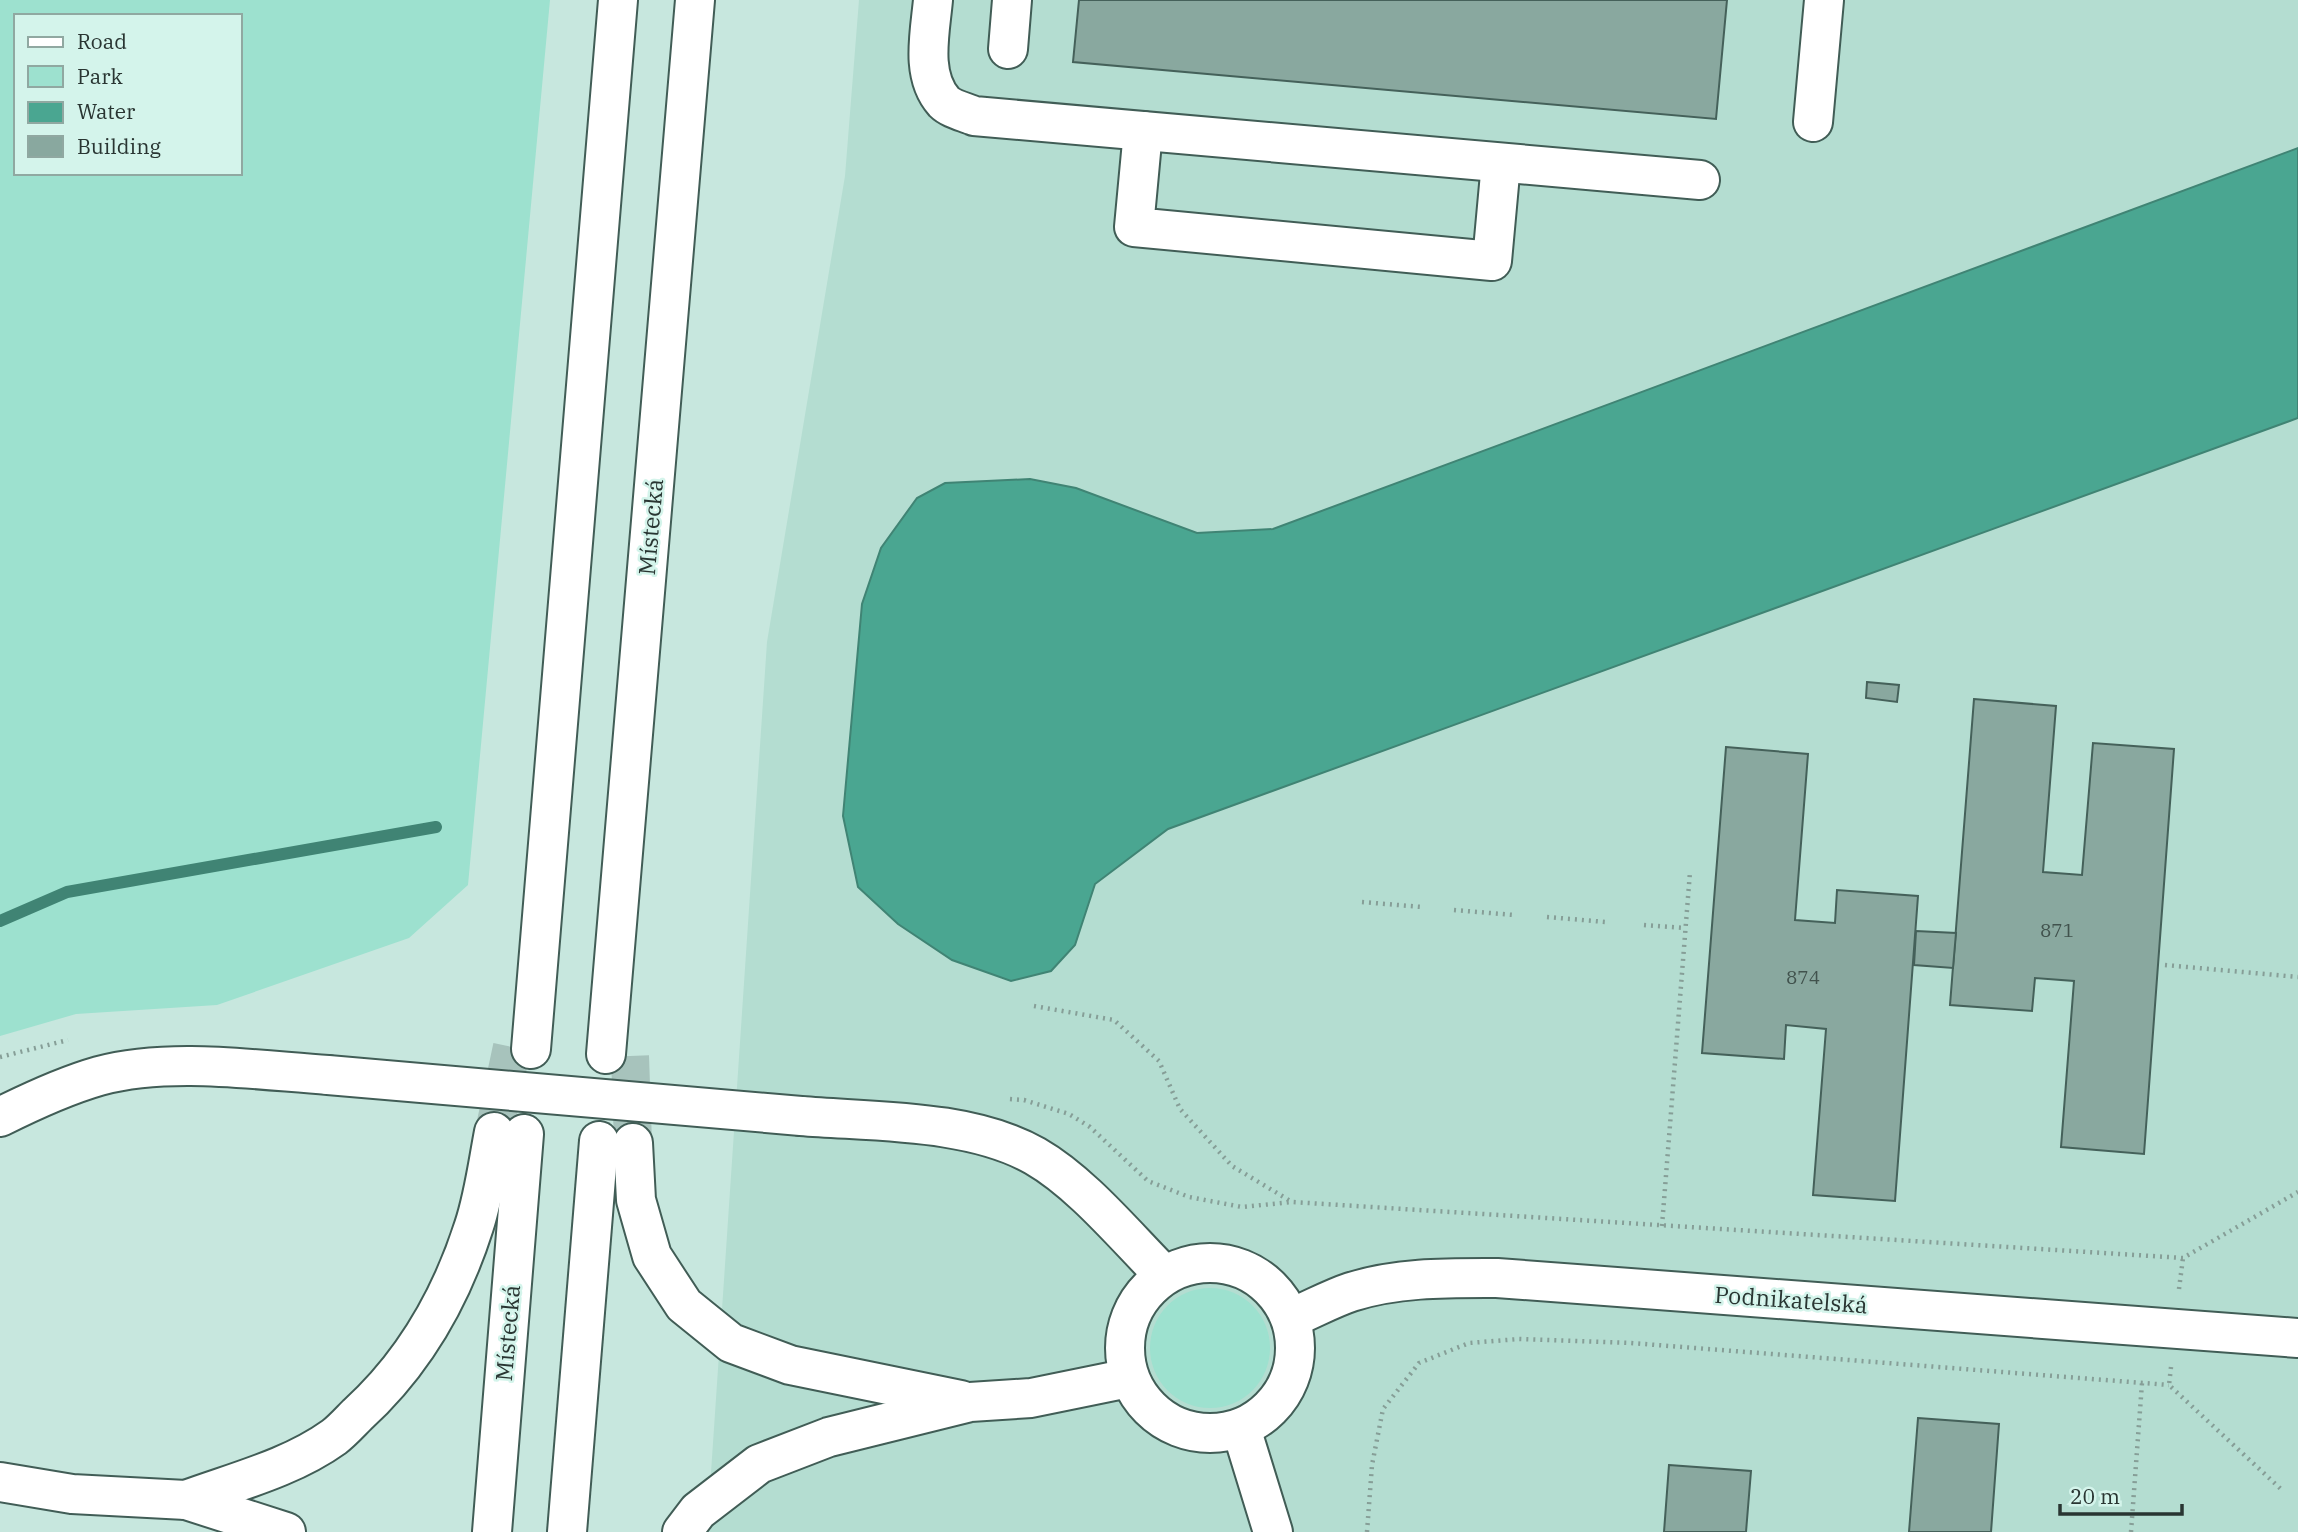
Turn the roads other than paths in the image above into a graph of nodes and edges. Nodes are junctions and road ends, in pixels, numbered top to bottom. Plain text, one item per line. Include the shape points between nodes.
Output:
1 (618, 0) edge
2 (695, 0) edge
3 (933, 0) edge
4 (1012, 0) edge
5 (1824, 0) edge
6 (1008, 48) dead end
7 (1813, 122) dead end
8 (1143, 131) junction
9 (1501, 163) junction
10 (1700, 180) dead end
11 (522, 1048) tunnel mouth
12 (618, 1055) tunnel mouth
13 (0, 1117) edge
14 (1164, 1275) junction
15 (1291, 1318) junction
16 (2298, 1338) edge
17 (1129, 1378) junction
18 (970, 1402) junction
19 (1241, 1428) junction
20 (0, 1482) edge
21 (187, 1500) junction
22 (286, 1532) edge
23 (492, 1532) edge
24 (567, 1532) edge
25 (682, 1532) edge
26 (1273, 1532) edge

1 - 11 main road via 543,900
2 - 12 main road, Místecká via 622,866
3 - 8 main road via 930,79 945,104 974,116
4 - 6 main road
5 - 7 main road
8 - 9 main road
8 - 9 main road via 1134,227 1492,261
9 - 10 main road
13 - 14 main road, bridge via 46,1094 100,1076 157,1067 328,1075 957,1129 998,1139 1035,1156 1071,1181
14 - 15 main road via 1188,1265 1213,1262 1237,1267 1260,1278
14 - 17 main road via 1133,1309 1125,1331
15 - 16 main road, Podnikatelská via 1382,1285 1497,1278
15 - 19 main road via 1296,1344 1293,1371 1282,1395 1264,1415
17 - 18 main road via 1031,1398
17 - 19 main road via 1143,1401 1163,1419 1187,1431 1214,1434
18 - 24 main road via 790,1365 730,1343 684,1305 652,1256 616,1142
18 - 25 main road via 829,1437 759,1464 698,1511
19 - 26 main road
20 - 21 main road via 72,1494
21 - 22 main road
21 - 23 main road, Místecká via 286,1464 334,1437 373,1401 408,1361 436,1317 458,1272 509,1133

